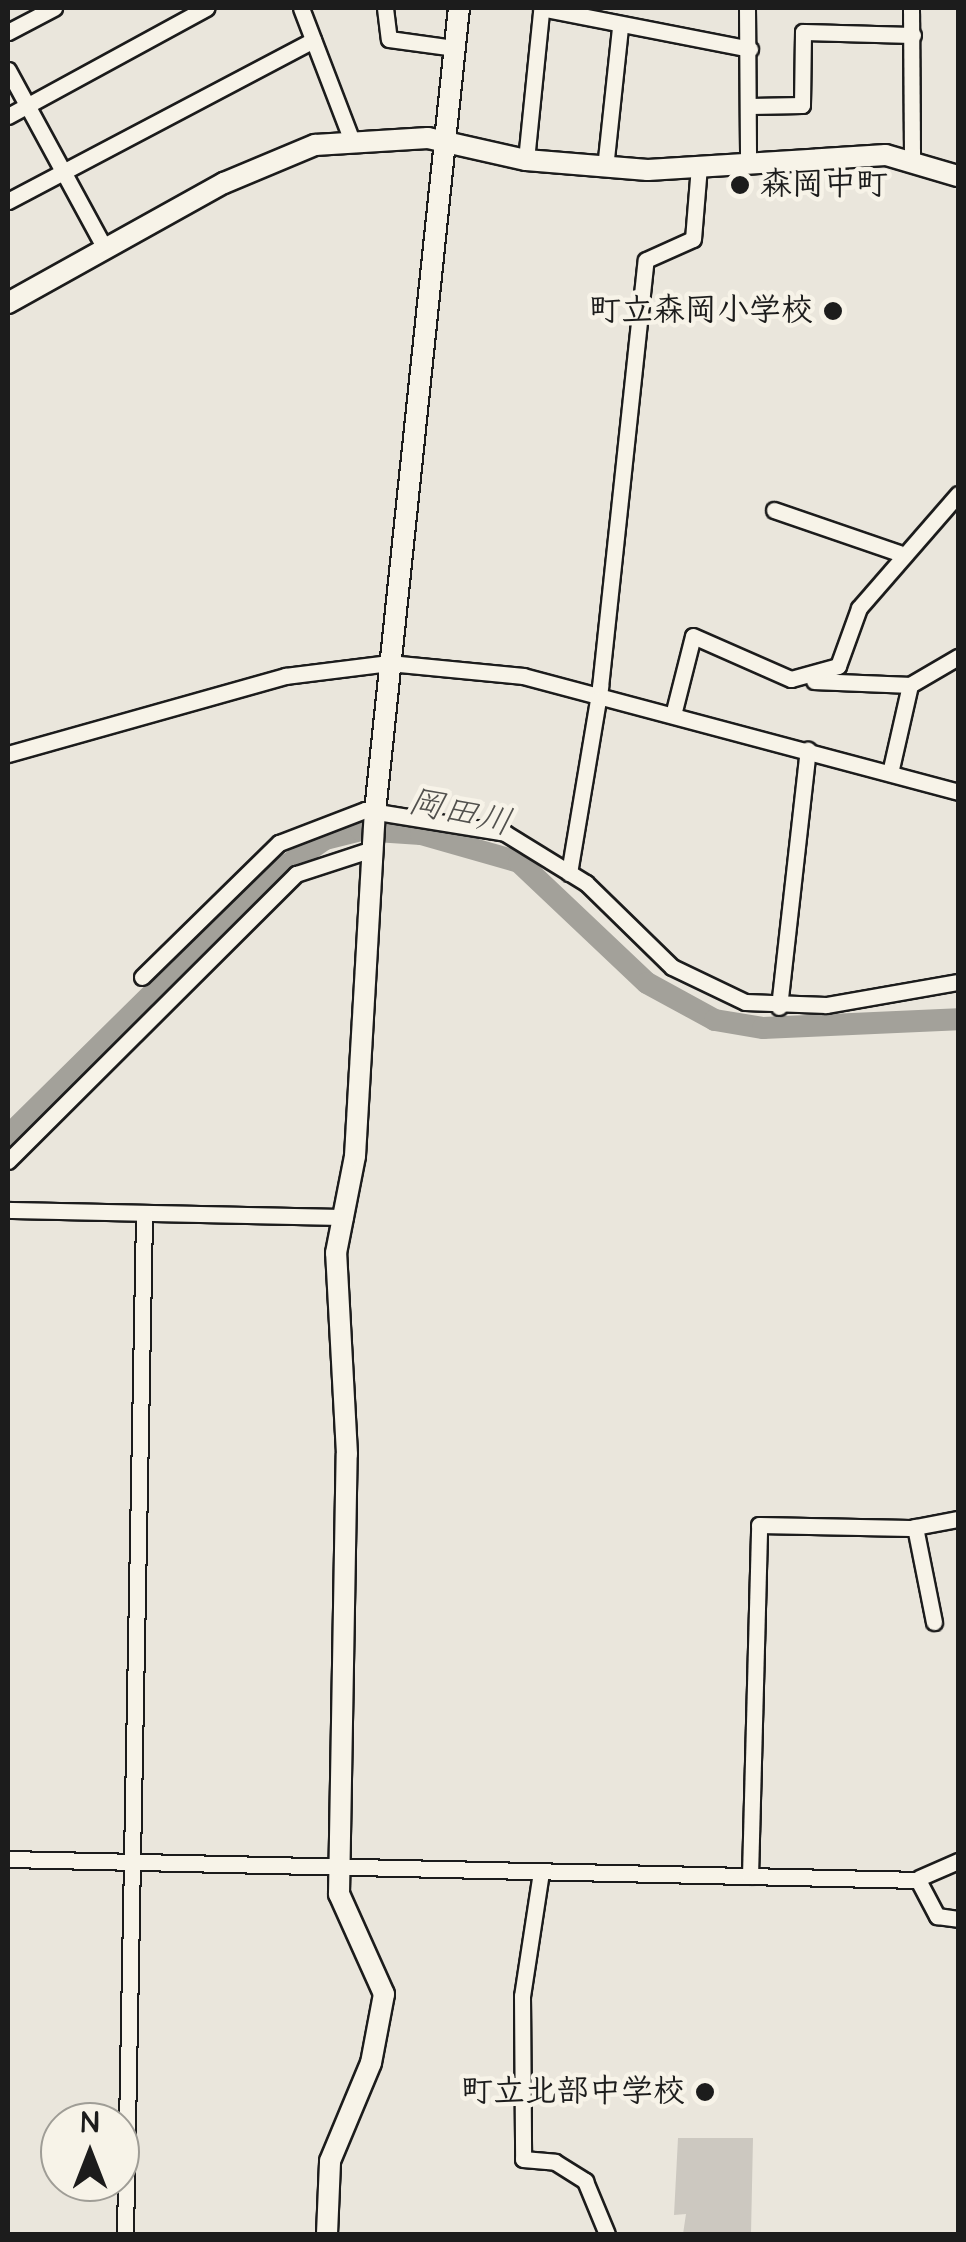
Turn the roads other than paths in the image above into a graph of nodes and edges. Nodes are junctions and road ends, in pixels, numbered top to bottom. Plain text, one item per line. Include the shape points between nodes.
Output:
1 (54, 8) edge
2 (206, 8) edge
3 (301, 8) edge
4 (386, 8) edge
5 (458, 8) edge
6 (748, 8) edge
7 (911, 8) edge
8 (541, 10) edge
9 (620, 28) junction
10 (8, 32) edge
11 (914, 35) junction
12 (313, 40) junction
13 (455, 48) junction
14 (750, 49) junction
15 (8, 70) edge
16 (26, 105) junction
17 (750, 106) junction
18 (8, 116) edge
19 (352, 140) junction
20 (444, 140) junction
21 (526, 160) junction
22 (912, 160) junction
23 (748, 161) junction
24 (700, 166) junction
25 (605, 168) junction
26 (64, 170) junction
27 (958, 176) edge
28 (8, 201) edge
29 (105, 249) junction
30 (8, 303) edge
31 (958, 494) edge
32 (774, 510) dead end
33 (899, 554) junction
34 (958, 657) edge
35 (389, 663) junction
36 (810, 681) junction
37 (910, 685) junction
38 (594, 696) junction
39 (673, 715) junction
40 (808, 750) junction
41 (8, 754) edge
42 (890, 773) junction
43 (958, 792) edge
44 (375, 812) junction
45 (372, 849) junction
46 (569, 873) junction
47 (142, 977) dead end
48 (958, 982) edge
49 (779, 1007) junction
50 (8, 1161) edge
51 (8, 1210) edge
52 (144, 1214) junction
53 (345, 1216) junction
54 (958, 1520) edge
55 (916, 1527) junction
56 (934, 1622) dead end
57 (8, 1859) edge
58 (958, 1861) edge
59 (128, 1862) junction
60 (338, 1868) junction
61 (541, 1872) junction
62 (750, 1876) junction
63 (919, 1878) dead end
64 (958, 1919) edge
65 (125, 2234) edge
66 (327, 2234) edge
67 (607, 2234) edge

1 - 10 street
2 - 16 street
3 - 12 street
4 - 13 street via 389,39
5 - 13 street
6 - 14 street
7 - 11 street
8 - 9 street
8 - 21 street
9 - 14 street
9 - 25 street
11 - 17 street via 803,32 802,105
11 - 22 street
12 - 19 street
12 - 26 street
13 - 20 street
14 - 17 street
15 - 16 street
16 - 18 street
16 - 26 street
17 - 23 street
19 - 20 street
19 - 29 street via 281,156
20 - 21 street
20 - 35 street
21 - 25 street
22 - 23 street
22 - 27 street
23 - 24 street
24 - 25 street
24 - 38 street via 693,240 646,260
26 - 28 street
26 - 29 street
29 - 30 street
31 - 33 street
32 - 33 street
33 - 36 street via 859,608 838,666
34 - 37 street
35 - 38 street via 524,676
35 - 41 street via 285,676
35 - 44 street
36 - 37 street
36 - 39 street via 776,676 693,636
37 - 42 street
38 - 39 street
38 - 46 street
39 - 40 street
40 - 42 street
40 - 49 street
42 - 43 street
44 - 45 street
44 - 46 street via 505,833
44 - 47 street via 331,816 279,844
45 - 50 street via 296,874
45 - 53 street
46 - 49 street via 690,980
48 - 49 street
51 - 52 street
52 - 53 street
52 - 59 street
53 - 60 street via 334,1310 347,1454
54 - 55 street
55 - 56 street
55 - 62 street via 759,1525
57 - 59 street
58 - 63 street
59 - 60 street
59 - 65 street
60 - 61 street
60 - 66 street via 339,1894 378,1966 384,2025 330,2161
61 - 62 street
61 - 67 street via 522,1996 523,2160 556,2162 585,2181
62 - 64 street via 918,1880 937,1916

